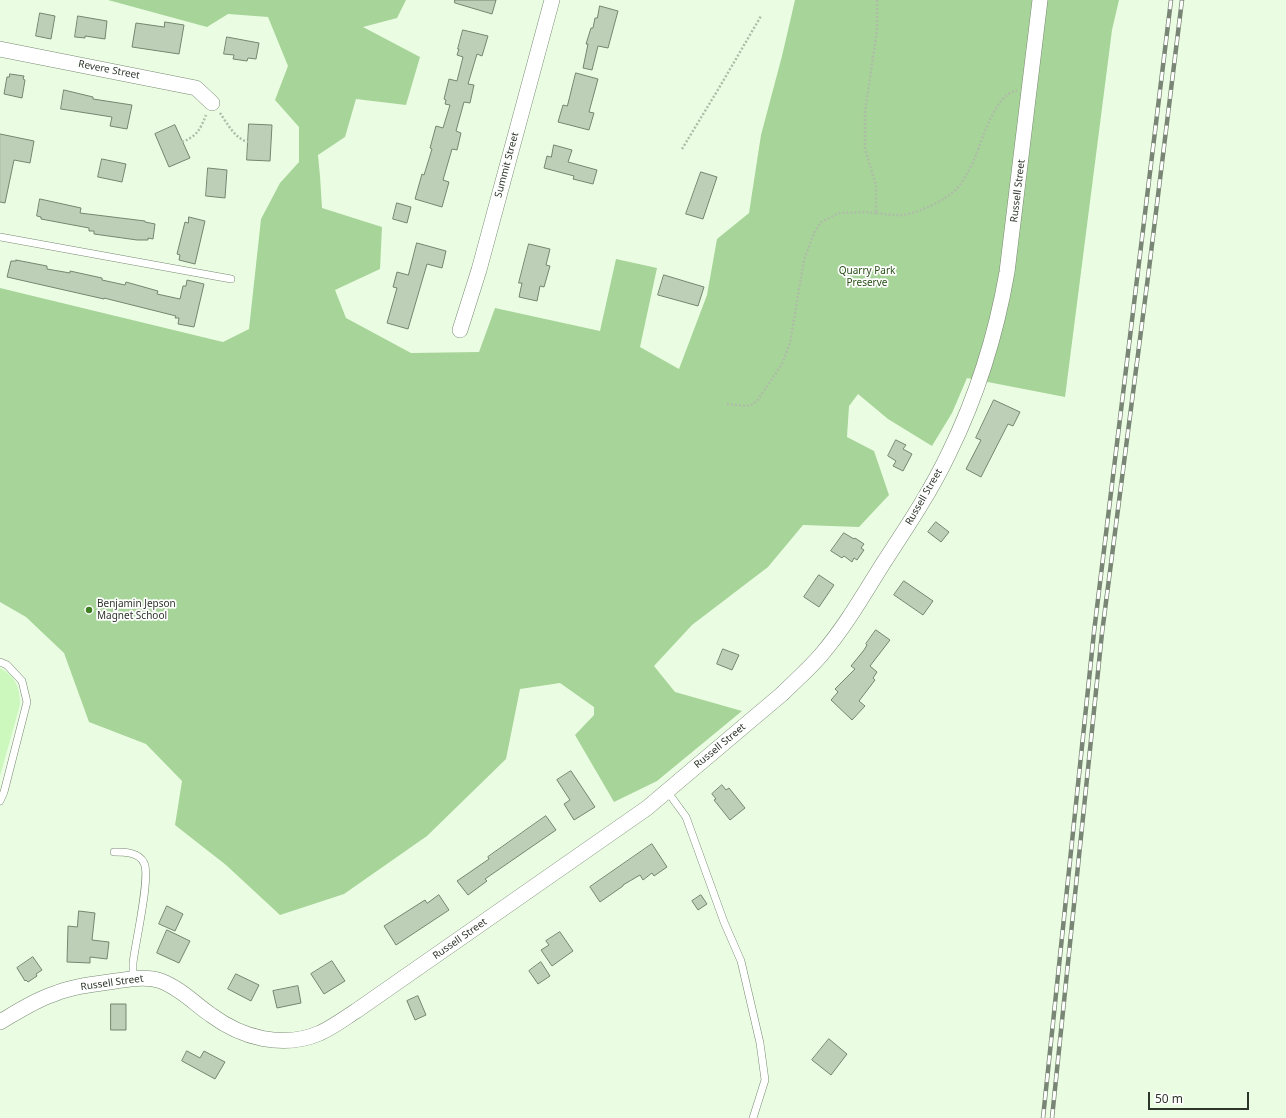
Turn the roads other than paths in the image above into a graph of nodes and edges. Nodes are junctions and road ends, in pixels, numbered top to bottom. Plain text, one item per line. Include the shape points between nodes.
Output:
1 (552, 0) edge
2 (1040, 0) edge
3 (0, 49) edge
4 (212, 103) road end
5 (0, 237) edge
6 (231, 279) dead end
7 (460, 330) dead end
8 (0, 662) edge
9 (667, 791) junction
10 (0, 801) edge
11 (114, 852) dead end
12 (133, 978) junction
13 (0, 1022) edge
14 (753, 1118) edge

1 - 7 street, Summit Street via 479,270
2 - 9 street, Russell Street via 1012,239 1002,300 984,368 948,454 912,518 837,635 820,656 782,694
3 - 4 street, Revere Street via 196,88
5 - 6 lane
8 - 10 lane via 7,665 22,681 27,702
9 - 12 street, Russell Street via 617,830 520,898 320,1033 288,1040 254,1037 228,1027 179,990 162,981
9 - 14 lane via 686,817 741,961 760,1044 765,1080
11 - 12 lane via 127,852 139,856 144,863 146,876
12 - 13 street, Russell Street via 78,987 54,994

